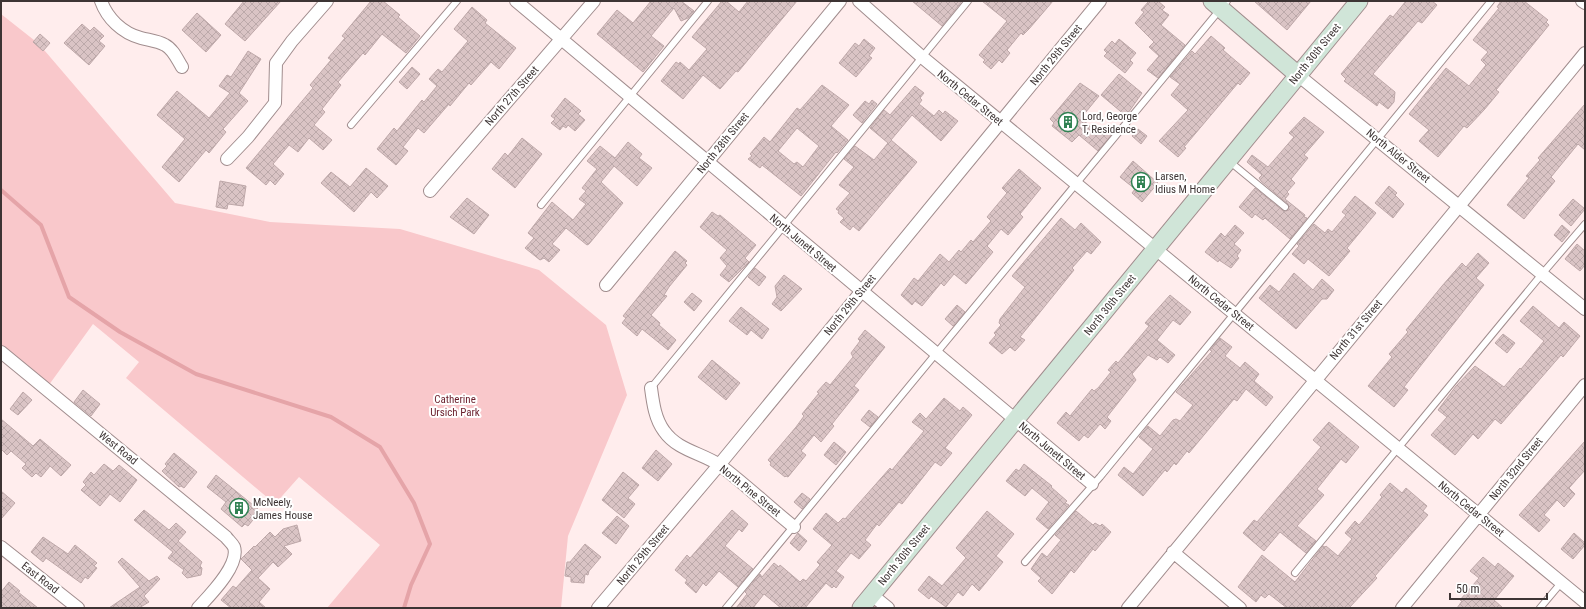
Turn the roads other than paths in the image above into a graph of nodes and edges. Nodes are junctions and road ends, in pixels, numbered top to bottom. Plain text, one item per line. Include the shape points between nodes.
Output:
1 (101, 1) edge
2 (327, 1) edge
3 (458, 1) edge
4 (516, 1) edge
5 (594, 1) edge
6 (708, 1) edge
7 (840, 1) edge
8 (859, 1) edge
9 (968, 1) edge
10 (1100, 1) edge
11 (1359, 1) edge
12 (1490, 1) edge
13 (1582, 1) edge
14 (1585, 3) edge
15 (1220, 4) edge
16 (561, 39) junction
17 (1585, 53) edge
18 (922, 57) junction
19 (182, 67) dead end
20 (1298, 75) junction
21 (630, 96) junction
22 (1001, 123) junction
23 (351, 125) dead end
24 (1376, 138) junction
25 (227, 159) dead end
26 (1228, 160) junction
27 (708, 162) junction
28 (1076, 184) junction
29 (430, 191) dead end
30 (541, 205) dead end
31 (1459, 206) junction
32 (1285, 207) dead end
33 (1585, 224) edge
34 (783, 225) junction
35 (1155, 249) junction
36 (1542, 274) junction
37 (606, 285) dead end
38 (862, 291) junction
39 (1585, 309) edge
40 (1232, 313) junction
41 (1, 352) edge
42 (936, 354) junction
43 (1314, 380) junction
44 (1585, 386) edge
45 (651, 388) joint
46 (1015, 420) junction
47 (1398, 449) junction
48 (719, 465) junction
49 (1092, 484) junction
50 (1479, 515) junction
51 (794, 527) junction
52 (1, 547) edge
53 (1173, 552) junction
54 (1025, 562) dead end
55 (1295, 573) dead end
56 (1562, 583) junction
57 (872, 594) junction
58 (1585, 602) edge
59 (78, 608) edge
60 (198, 608) edge
61 (598, 608) edge
62 (726, 608) edge
63 (861, 608) edge
64 (888, 608) edge
65 (1128, 608) edge
66 (1240, 608) edge
67 (1402, 608) edge
68 (1540, 608) edge

1 - 19 street via 110,19 138,37 165,45 173,52
2 - 25 street via 276,63 275,103
3 - 23 lane
4 - 16 street, North Junett Street
5 - 16 street, North 27th Street
6 - 21 lane
7 - 27 street, North 28th Street
8 - 18 street, North Cedar Street
9 - 18 lane
10 - 22 street, North 29th Street
11 - 20 main road, North 30th Street
12 - 24 lane
13 - 14 street
15 - 20 main road, North Alder Street
15 - 28 lane
16 - 21 street, North Junett Street
16 - 29 street, North 27th Street
17 - 31 street, North 31st Street
18 - 22 street, North Cedar Street
18 - 34 lane
20 - 24 street, North Alder Street
20 - 26 main road, North 30th Street
21 - 27 street, North Junett Street
21 - 30 lane
22 - 28 street, North Cedar Street
22 - 38 street, North 29th Street
24 - 31 street, North Alder Street
24 - 40 lane
26 - 32 lane
26 - 35 main road, North 30th Street
27 - 34 street, North Junett Street
27 - 37 street, North 28th Street
28 - 35 street, North Cedar Street
28 - 42 lane
31 - 36 street, North Alder Street
31 - 43 street, North 31st Street
33 - 36 lane
34 - 38 street, North Junett Street
34 - 45 lane
35 - 40 street, North Cedar Street
35 - 46 main road, North 30th Street
36 - 39 street, North Alder Street
36 - 47 lane
38 - 42 street, North Junett Street
38 - 48 street, North 29th Street
40 - 43 street, North Cedar Street
40 - 49 lane
41 - 60 street, West Road via 234,546 230,567
42 - 46 street, North Junett Street
42 - 51 lane
43 - 47 street, North Cedar Street
43 - 53 street, North 31st Street
44 - 50 street, North 32nd Street
45 - 48 street, North Pine Street via 655,412 660,426 668,436 695,454
46 - 49 street, North Junett Street
46 - 57 main road, North 30th Street
47 - 50 street, North Cedar Street
47 - 55 lane
48 - 51 street, North Pine Street
48 - 61 street, North 29th Street
49 - 54 lane
50 - 56 street, North Cedar Street
50 - 67 street, North 32nd Street
51 - 62 lane
52 - 59 street, East Road
53 - 65 street, North 31st Street
53 - 66 street
56 - 58 street, North Cedar Street
56 - 68 lane
57 - 63 main road, North 30th Street
57 - 64 street

